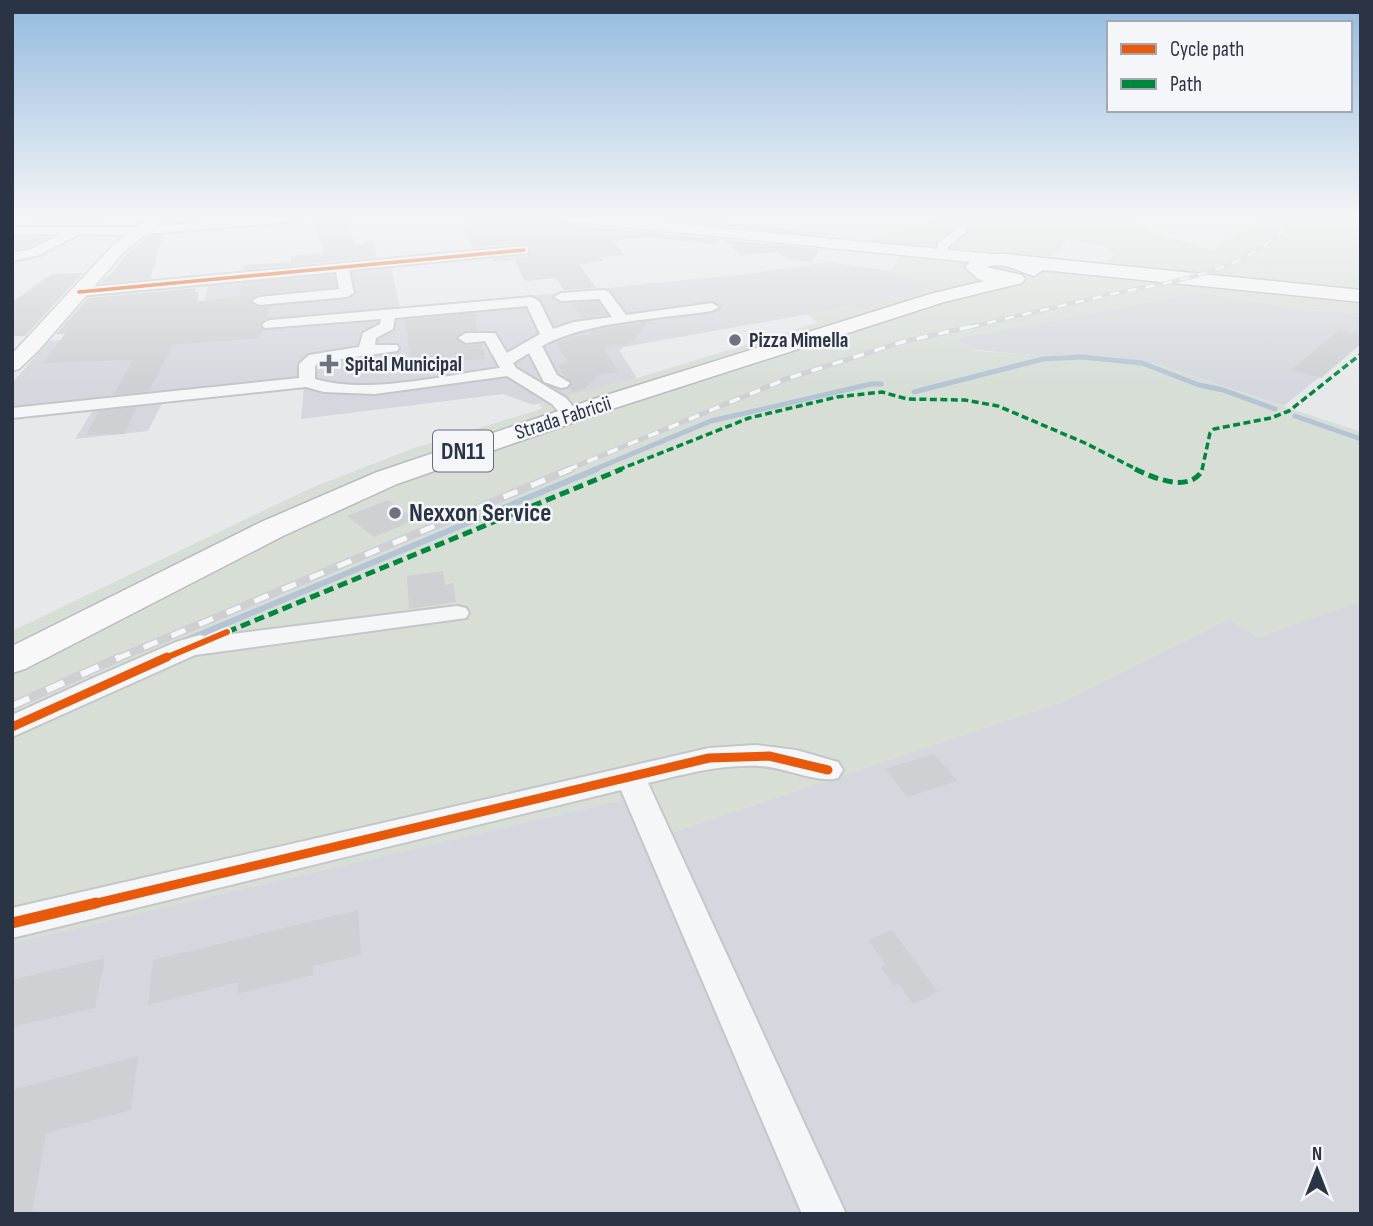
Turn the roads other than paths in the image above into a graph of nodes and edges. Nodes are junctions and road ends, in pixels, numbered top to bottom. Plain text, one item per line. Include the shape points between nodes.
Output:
1 (96, 273) edge
2 (285, 273) edge
3 (343, 273) edge
4 (412, 273) edge
5 (977, 273) edge
6 (1004, 273) edge
7 (1128, 273) edge
8 (413, 277) dead end
9 (79, 292) junction
10 (1361, 296) edge
11 (561, 297) dead end
12 (937, 298) junction
13 (640, 299) dead end
14 (259, 302) dead end
15 (712, 307) dead end
16 (388, 314) junction
17 (653, 315) junction
18 (621, 319) junction
19 (271, 325) dead end
20 (550, 336) junction
21 (466, 338) dead end
22 (533, 345) junction
23 (390, 348) dead end
24 (367, 350) junction
25 (12, 365) edge
26 (503, 368) junction
27 (307, 382) junction
28 (561, 383) dead end
29 (139, 401) junction
30 (566, 411) junction
31 (12, 413) edge
32 (127, 425) dead end
33 (457, 613) dead end
34 (227, 632) dead end
35 (186, 648) junction
36 (12, 661) edge
37 (12, 727) edge
38 (828, 770) dead end
39 (630, 776) junction
40 (12, 923) edge
41 (824, 1214) edge

1 - 9 main road
2 - 9 street
3 - 14 street via 346,293
4 - 8 street
5 - 12 highway, Strada Fabricii / DN11
6 - 12 highway, Strada Fabricii / DN11
7 - 10 highway, DN11
9 - 25 main road
11 - 18 street via 603,294
12 - 30 highway, Strada Fabricii / DN11
13 - 17 street
15 - 17 street
16 - 19 street
16 - 20 street via 532,301
16 - 24 street via 388,326 368,336
17 - 18 street
18 - 20 street
20 - 22 street
21 - 26 street via 490,335
22 - 26 street
22 - 28 street via 550,378
23 - 24 street
24 - 27 street via 311,359 306,367
26 - 27 street via 348,390
26 - 30 street via 550,405
27 - 29 street
29 - 31 street
29 - 32 street
30 - 36 highway, Strada Fabricii / DN11 via 343,496
33 - 35 street
34 - 35 street
35 - 37 street
38 - 39 street via 785,756 755,753
39 - 40 street
39 - 41 street

